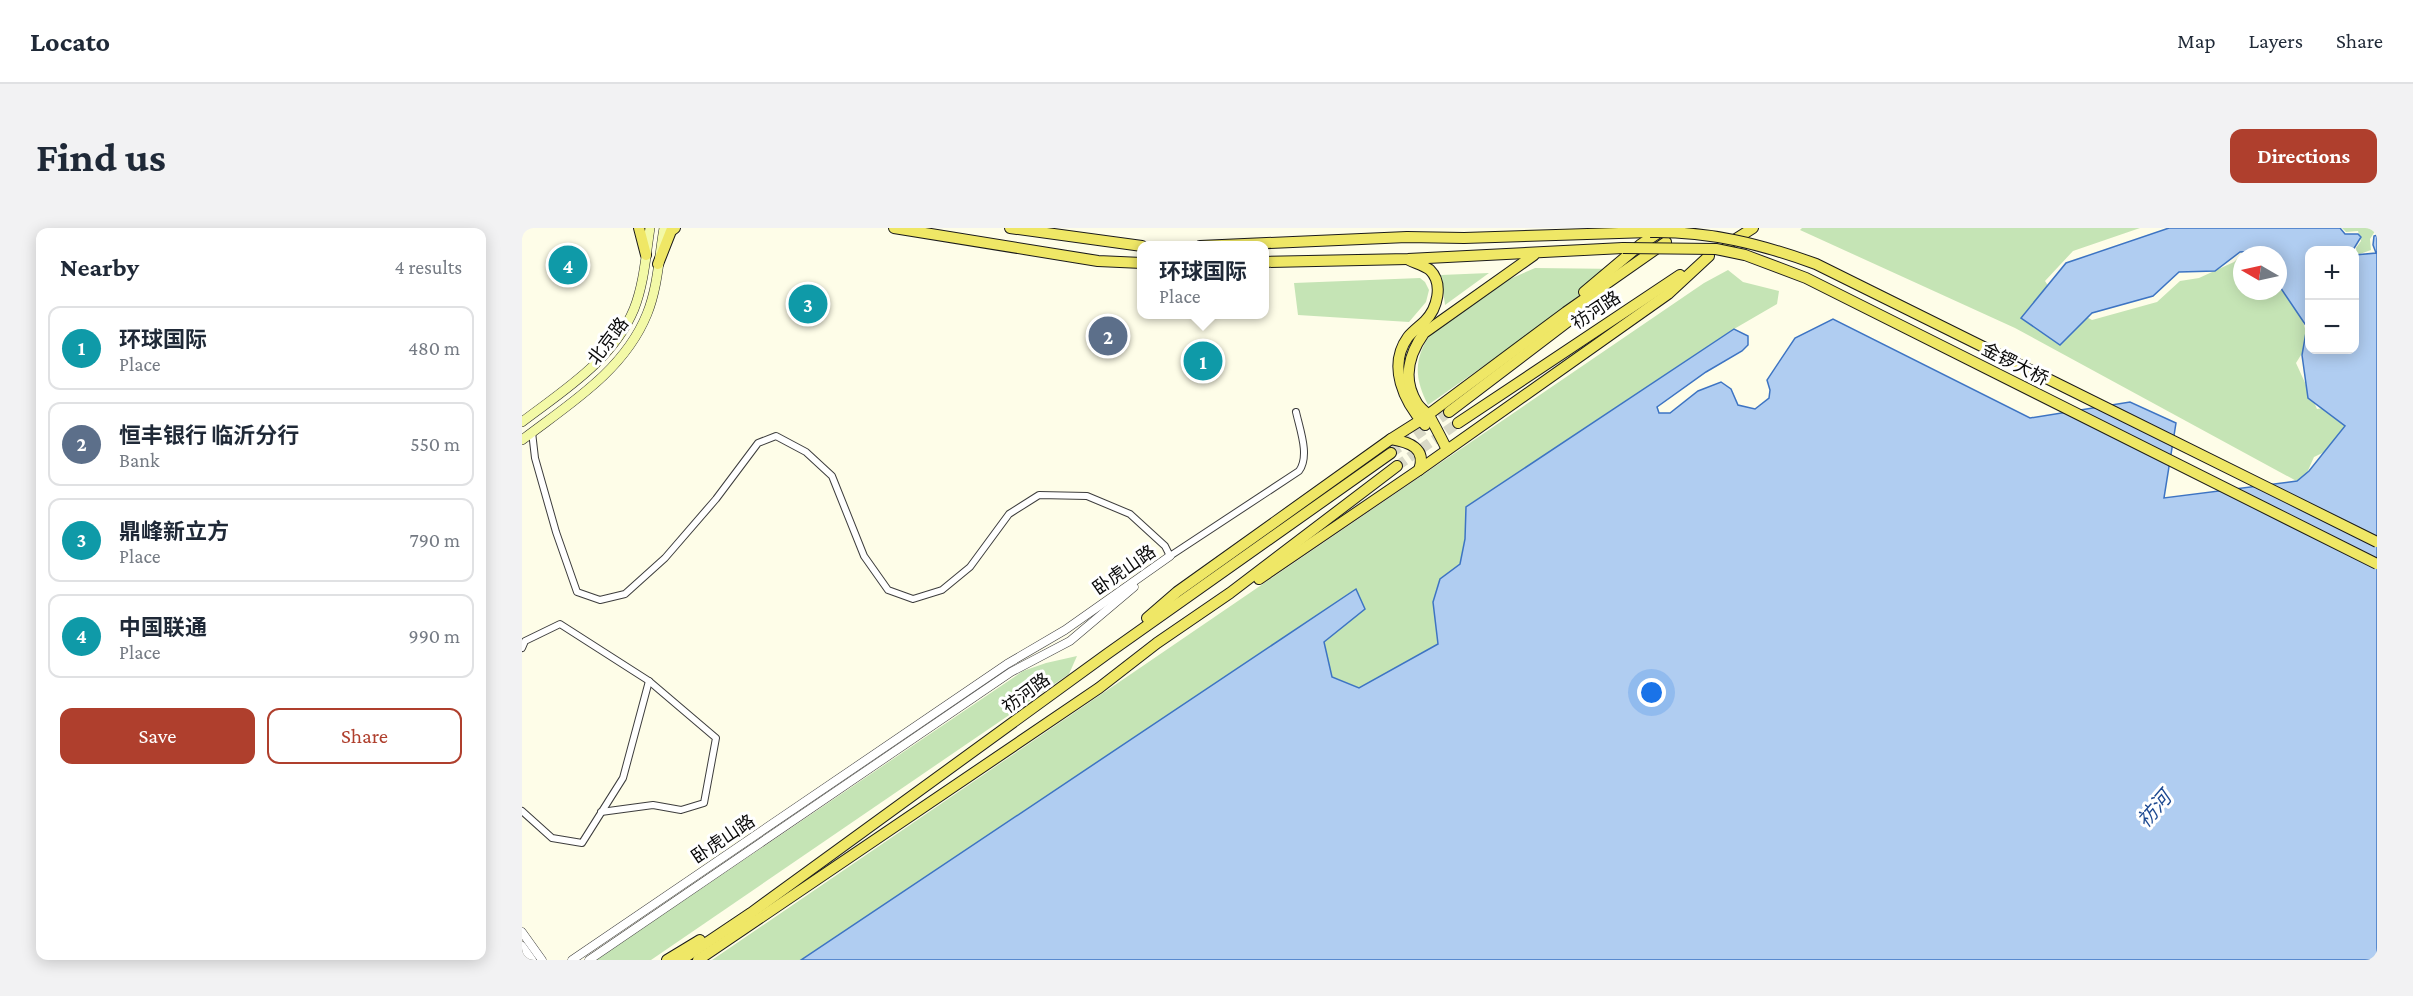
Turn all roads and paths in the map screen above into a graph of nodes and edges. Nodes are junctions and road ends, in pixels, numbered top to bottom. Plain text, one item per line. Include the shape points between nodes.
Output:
1 (639, 228) edge
2 (650, 228) edge
3 (664, 228) edge
4 (675, 228) edge
5 (894, 228) edge
6 (1016, 228) edge
7 (1567, 228) edge
8 (1666, 228) edge
9 (1753, 228) edge
10 (1690, 230) edge
11 (1554, 235) junction
12 (1666, 242) junction
13 (1269, 243) edge
14 (1137, 245) edge
15 (1537, 254) junction
16 (646, 255) junction
17 (1709, 256) junction
18 (1408, 259) junction
19 (1269, 262) edge
20 (1137, 263) edge
21 (658, 264) junction
22 (1513, 351) junction
23 (1296, 412) dead end
24 (1449, 412) tunnel mouth
25 (1424, 417) junction
26 (522, 423) edge
27 (1458, 423) tunnel mouth
28 (532, 432) junction
29 (1391, 439) junction
30 (522, 440) edge
31 (1448, 450) junction
32 (1391, 453) tunnel mouth
33 (1397, 466) tunnel mouth
34 (1419, 470) junction
35 (2377, 542) edge
36 (1170, 556) junction
37 (2377, 564) edge
38 (522, 648) edge
39 (1107, 654) junction
40 (649, 681) junction
41 (1099, 688) junction
42 (522, 811) edge
43 (601, 812) junction
44 (751, 913) junction
45 (522, 932) edge
46 (522, 946) edge
47 (532, 960) edge
48 (542, 960) edge
49 (572, 960) edge
50 (589, 960) edge
51 (667, 960) edge
52 (681, 960) edge
53 (698, 960) edge

1 - 16 main road
2 - 16 main road, 北京路
3 - 21 main road, 北京路
4 - 21 main road
5 - 20 main road via 1098,261
6 - 14 main road
7 - 11 main road
8 - 22 main road via 1640,245
9 - 17 main road, 祊河路
10 - 11 main road, 金锣大桥, bridge
10 - 12 main road, 祊河路
10 - 35 main road, 金锣大桥, bridge via 1746,241 1816,264
11 - 13 main road, 金锣大桥
12 - 22 main road
12 - 24 main road, 祊河路
15 - 18 main road, 金锣大桥
15 - 25 main road via 1424,333 1410,358 1410,386
15 - 37 main road, 金锣大桥, bridge via 1623,248 1716,249 1797,274
16 - 26 main road, 北京路 via 634,308 624,330 589,371
17 - 27 main road, 祊河路
17 - 31 main road via 1668,294
18 - 19 main road, 金锣大桥
18 - 25 main road via 1430,271 1438,286 1436,305 1408,337 1400,356 1400,383 1406,398
21 - 28 main road, 北京路 via 647,313 620,359
22 - 25 main road
23 - 36 street via 1305,455 1299,471
25 - 29 main road
25 - 31 main road
28 - 30 main road, 北京路
28 - 36 street via 535,458 577,592 600,600 625,594 665,558 758,443 776,436 806,452 832,476 864,556 888,590 913,599 942,590 970,567 1009,514 1038,495 1087,496 1130,514 1165,546
29 - 34 main road via 1414,446 1420,453
29 - 39 main road via 1177,591
31 - 34 main road
32 - 39 main road, 祊河路
33 - 41 main road, 祊河路
34 - 41 main road
36 - 49 street, 卧虎山路
36 - 50 street, 卧虎山路 via 1070,641 1011,672
38 - 40 street via 525,641 560,624
39 - 44 main road, 祊河路
40 - 43 street via 623,778
40 - 43 street via 716,738 704,803 681,810 653,805
41 - 53 main road, 祊河路
42 - 43 street via 552,838 582,843
44 - 51 main road
44 - 52 main road, 祊河路
45 - 48 street
46 - 47 street

